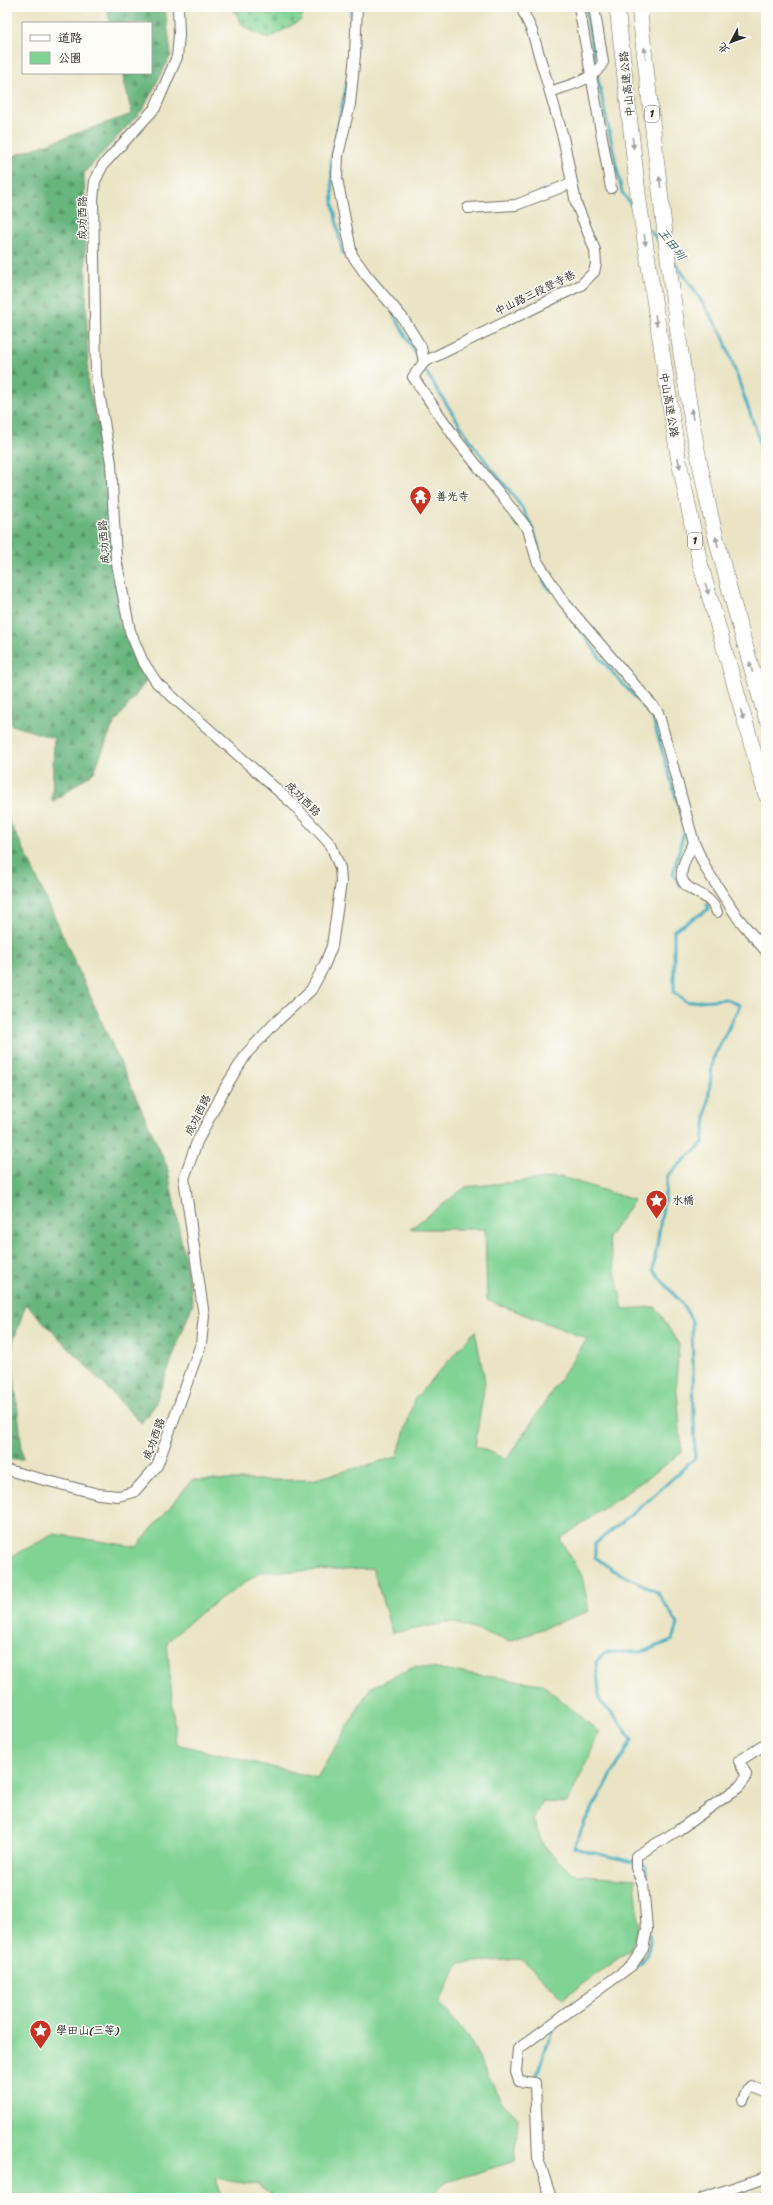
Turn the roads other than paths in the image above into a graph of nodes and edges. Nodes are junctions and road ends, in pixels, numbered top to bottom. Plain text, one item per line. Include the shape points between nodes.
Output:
1 (178, 7) edge
2 (357, 7) edge
3 (521, 7) edge
4 (579, 7) edge
5 (594, 7) edge
6 (617, 7) edge
7 (639, 7) edge
8 (590, 77) junction
9 (550, 92) junction
10 (572, 183) junction
11 (611, 188) dead end
12 (468, 208) dead end
13 (422, 365) junction
14 (766, 718) edge
15 (766, 795) edge
16 (694, 843) junction
17 (717, 912) dead end
18 (766, 951) edge
19 (7, 1470) edge
20 (766, 1744) edge
21 (766, 2092) edge
22 (743, 2100) dead end
23 (766, 2177) edge
24 (551, 2198) edge
25 (703, 2198) edge

1 - 19 street, 成功西路 via 177,57 155,108 103,165 95,181 93,198 96,376 111,462 116,559 123,597 130,632 142,660 157,683 293,804 330,845 340,868 341,882 332,946 312,990 274,1024 247,1053 225,1088 197,1142 184,1178 204,1316 201,1344 157,1466 134,1492 118,1496 98,1494
2 - 13 street via 350,104 338,154 337,179 352,255 402,317 421,347
3 - 9 street, 中山路三段登寺巷 via 532,31
4 - 8 street
5 - 8 street via 603,62
6 -> 15 highway, 中山高速公路 / 1 via 639,202 678,456 700,563
14 -> 7 highway, 中山高速公路 / 1 via 721,560 709,506 673,292
8 - 9 street
8 - 11 street
9 - 10 street, 中山路三段登寺巷 via 563,137
10 - 12 street via 516,205
10 - 13 street, 中山路三段登寺巷 via 576,203 595,250 596,264 591,275 581,284
13 - 16 street via 413,377 456,439 528,529 537,561 563,601 658,712
16 - 17 street via 682,868 683,882 692,891 711,900
16 - 18 street via 706,869 738,918
20 - 24 street via 739,1761 746,1774 739,1787 677,1831 636,1856 636,1868 643,1884 647,1929 642,1949 631,1966 518,2049 516,2072 519,2081 535,2083 538,2158
21 - 22 street via 751,2086
23 - 25 street

